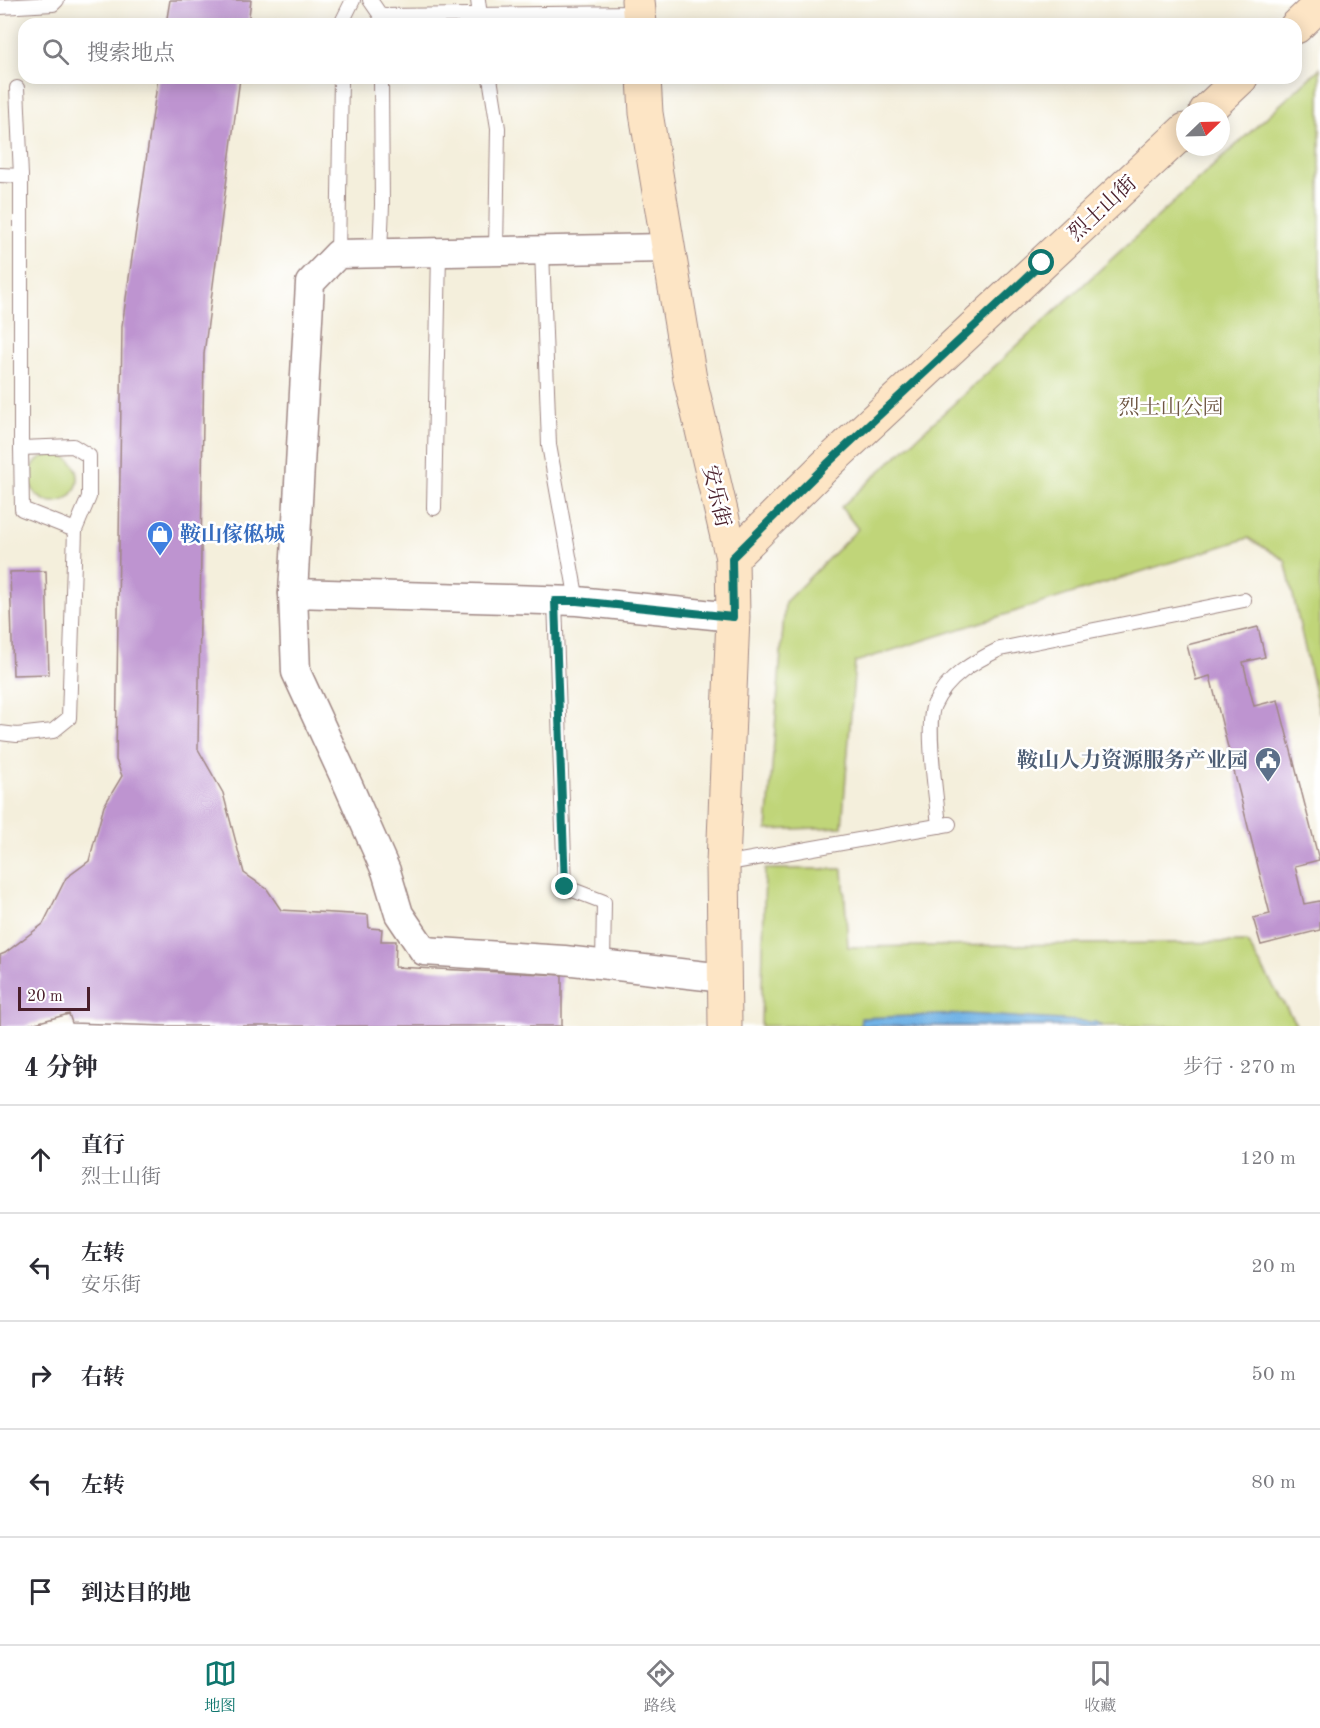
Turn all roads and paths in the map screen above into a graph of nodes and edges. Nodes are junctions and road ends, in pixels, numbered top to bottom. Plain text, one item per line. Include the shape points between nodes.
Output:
1 (57, 0) edge
2 (352, 0) edge
3 (370, 0) edge
4 (478, 0) edge
5 (1320, 4) edge
6 (0, 7) edge
7 (639, 12) edge
8 (344, 18) edge
9 (380, 18) edge
10 (480, 18) edge
11 (520, 18) edge
12 (1302, 21) edge
13 (340, 84) edge
14 (381, 84) edge
15 (491, 84) edge
16 (644, 84) edge
17 (1235, 84) edge
18 (17, 88) dead end
19 (1216, 102) edge
20 (1176, 138) edge
21 (0, 175) edge
22 (21, 176) junction
23 (668, 248) junction
24 (542, 250) junction
25 (496, 251) junction
26 (439, 252) junction
27 (380, 253) junction
28 (338, 254) junction
29 (21, 448) junction
30 (434, 508) dead end
31 (75, 530) junction
32 (732, 558) junction
33 (293, 593) junction
34 (1244, 600) dead end
35 (566, 601) junction
36 (733, 617) junction
37 (0, 733) edge
38 (723, 864) junction
39 (603, 965) junction
40 (724, 978) junction
41 (725, 1026) edge

1 - 6 lane via 53,4
2 - 8 lane
3 - 9 lane
4 - 10 lane
5 - 12 street
7 - 11 lane
13 - 28 lane
14 - 27 lane
15 - 25 lane via 498,128
16 - 23 street, 安乐街
17 - 19 street
18 - 22 lane
20 - 32 street, 烈士山街 via 827,464
21 - 22 lane
22 - 29 lane
23 - 24 street
23 - 32 street, 安乐街 via 690,379
24 - 25 street
24 - 35 lane via 549,445
25 - 26 street
26 - 27 street
26 - 30 lane
27 - 28 street
28 - 33 street via 310,283
29 - 31 lane via 22,509
29 - 31 lane via 73,446 89,456 89,497
31 - 37 lane via 69,718 52,731
32 - 36 street, 安乐街
33 - 35 street
33 - 39 street via 296,672 386,871 399,914 424,951
34 - 38 lane via 999,649 971,663 945,687 932,707 930,726 944,825
35 - 36 street
35 - 39 lane via 565,887 604,902
36 - 38 street, 安乐街
38 - 40 street, 安乐街
39 - 40 street
40 - 41 street, 安乐街

